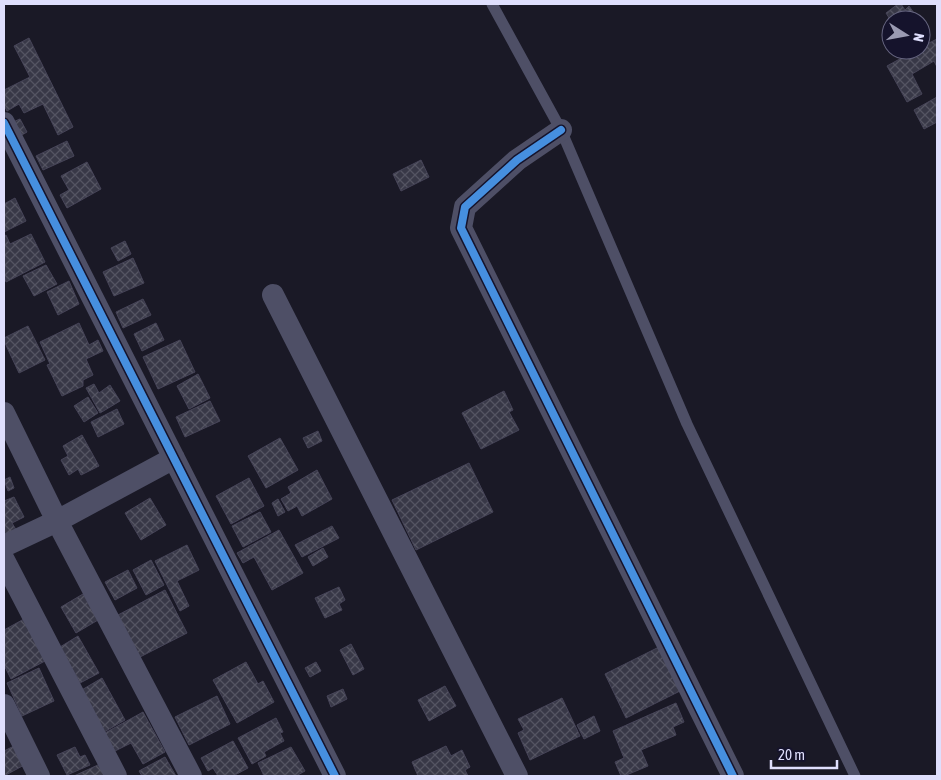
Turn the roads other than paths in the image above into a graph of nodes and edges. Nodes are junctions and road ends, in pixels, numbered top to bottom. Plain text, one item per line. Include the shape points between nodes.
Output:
1 (492, 4) edge
2 (4, 123) edge
3 (560, 130) junction
4 (273, 294) dead end
5 (4, 414) edge
6 (174, 458) junction
7 (57, 521) junction
8 (4, 546) edge
9 (4, 560) edge
10 (4, 705) edge
11 (39, 776) edge
12 (116, 776) edge
13 (191, 776) edge
14 (335, 776) edge
15 (516, 776) edge
16 (733, 776) edge
17 (855, 776) edge

1 - 3 lane
2 - 6 street
3 - 16 street via 517,160 465,207 461,228
3 - 17 lane via 687,424
4 - 15 street
5 - 7 street
6 - 7 street
6 - 14 street
7 - 8 street
7 - 13 street
9 - 12 street
10 - 11 street

